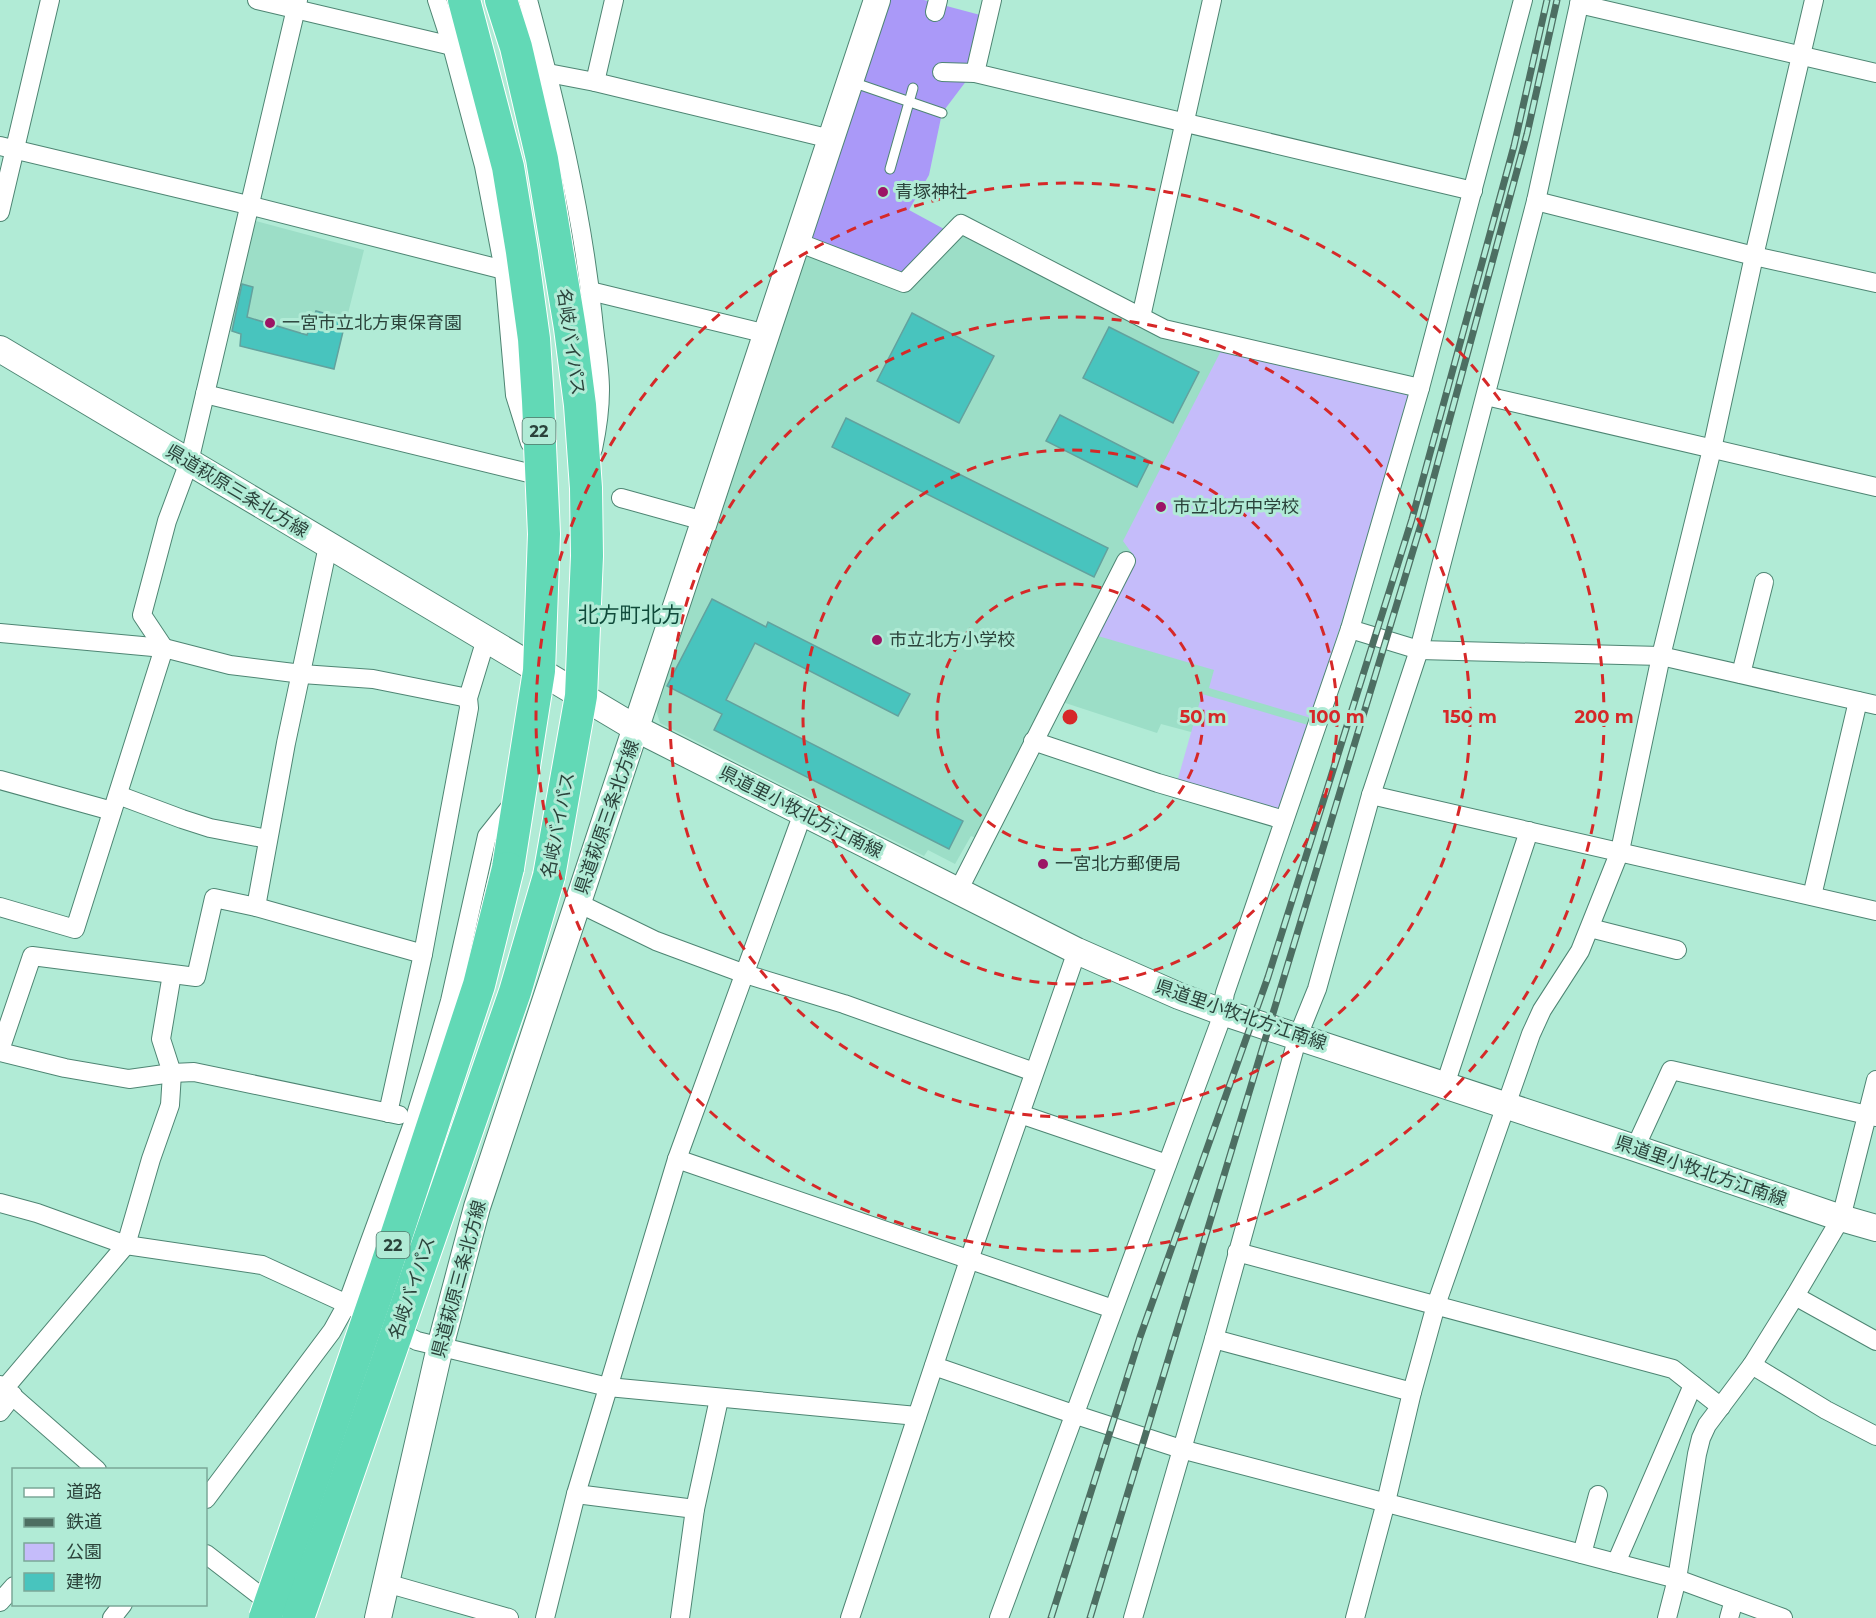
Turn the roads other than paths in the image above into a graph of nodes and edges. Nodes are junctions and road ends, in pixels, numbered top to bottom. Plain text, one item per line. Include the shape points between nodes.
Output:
1 (50, 0) edge
2 (257, 0) edge
3 (437, 0) edge
4 (464, 0) edge
5 (501, 0) edge
6 (528, 0) edge
7 (614, 0) edge
8 (877, 0) edge
9 (992, 0) edge
10 (1212, 0) edge
11 (1523, 0) edge
12 (1814, 0) edge
13 (1579, 2) edge
14 (297, 5) edge
15 (452, 46) junction
16 (1801, 56) junction
17 (942, 72) dead end
18 (548, 73) junction
19 (975, 73) junction
20 (1876, 74) edge
21 (595, 82) junction
22 (850, 82) junction
23 (913, 88) dead end
24 (909, 102) junction
25 (942, 113) dead end
26 (1184, 124) junction
27 (831, 139) junction
28 (8, 148) edge
29 (890, 169) dead end
30 (1473, 191) junction
31 (1536, 201) junction
32 (248, 205) junction
33 (0, 212) edge
34 (797, 242) junction
35 (1754, 256) junction
36 (504, 270) junction
37 (1876, 283) edge
38 (590, 291) junction
39 (1141, 317) junction
40 (766, 334) junction
41 (0, 349) edge
42 (1420, 388) junction
43 (205, 394) junction
44 (1486, 396) junction
45 (1712, 448) junction
46 (189, 462) junction
47 (540, 476) junction
48 (586, 488) junction
49 (1876, 488) edge
50 (621, 498) dead end
51 (704, 521) junction
52 (328, 546) junction
53 (1126, 561) dead end
54 (1764, 582) dead end
55 (1350, 629) junction
56 (0, 633) edge
57 (486, 639) junction
58 (164, 648) junction
59 (1419, 650) junction
60 (1661, 656) junction
61 (538, 671) junction
62 (302, 674) junction
63 (1741, 674) junction
64 (581, 696) junction
65 (468, 698) junction
66 (1858, 701) junction
67 (1876, 705) edge
68 (637, 729) junction
69 (1033, 741) junction
70 (0, 780) edge
71 (520, 794) junction
72 (1371, 795) junction
73 (115, 803) junction
74 (803, 813) junction
75 (1284, 820) junction
76 (1529, 831) junction
77 (268, 839) junction
78 (1620, 851) junction
79 (958, 891) junction
80 (1812, 896) junction
81 (578, 903) junction
82 (0, 907) edge
83 (256, 907) junction
84 (1876, 911) edge
85 (1590, 928) junction
86 (75, 929) junction
87 (1677, 950) dead end
88 (1077, 951) junction
89 (423, 954) junction
90 (65, 960) junction
91 (172, 974) junction
92 (746, 974) junction
93 (1222, 1012) junction
94 (1298, 1036) junction
95 (0, 1051) edge
96 (1034, 1072) junction
97 (172, 1073) junction
98 (1876, 1080) edge
99 (1445, 1084) junction
100 (1506, 1105) junction
101 (388, 1113) junction
102 (1020, 1113) junction
103 (1872, 1116) edge
104 (415, 1118) junction
105 (1635, 1148) junction
106 (677, 1159) junction
107 (1167, 1164) junction
108 (0, 1203) edge
109 (1841, 1218) junction
110 (1876, 1228) edge
111 (126, 1245) junction
112 (1237, 1252) junction
113 (969, 1260) junction
114 (1795, 1296) junction
115 (347, 1304) junction
116 (1436, 1305) junction
117 (1113, 1309) junction
118 (1214, 1339) junction
119 (1876, 1341) edge
120 (440, 1347) junction
121 (1752, 1365) junction
122 (934, 1366) junction
123 (1694, 1385) junction
124 (608, 1387) junction
125 (6, 1390) edge
126 (1412, 1392) junction
127 (718, 1399) junction
128 (1721, 1407) junction
129 (0, 1412) edge
130 (1073, 1414) junction
131 (917, 1416) junction
132 (1876, 1436) edge
133 (1181, 1449) junction
134 (95, 1468) edge
135 (576, 1494) junction
136 (1598, 1495) dead end
137 (207, 1498) edge
138 (1386, 1502) junction
139 (695, 1509) junction
140 (1582, 1554) junction
141 (207, 1555) edge
142 (1616, 1563) junction
143 (1677, 1579) junction
144 (386, 1583) junction
145 (12, 1588) edge
146 (1734, 1600) junction
147 (0, 1602) edge
148 (122, 1606) edge
149 (112, 1618) edge
150 (265, 1618) edge
151 (289, 1618) edge
152 (298, 1618) edge
153 (378, 1618) edge
154 (509, 1618) edge
155 (545, 1618) edge
156 (680, 1618) edge
157 (850, 1618) edge
158 (999, 1618) edge
159 (1133, 1618) edge
160 (1355, 1618) edge
161 (1667, 1618) edge
162 (1729, 1618) edge
163 (1783, 1618) edge

1 - 28 street
2 - 14 street
3 - 15 street
4 - 47 highway, 名岐バイパス / 22 via 508,167 522,252 534,339
5 - 48 highway, 名岐バイパス / 22 via 542,159 573,350
6 - 18 street
7 - 21 street
8 - 22 main road
9 - 19 street
10 - 26 street
11 - 30 street
12 - 16 street
13 - 16 street
13 - 31 street
14 - 15 street
14 - 32 street
15 - 36 street via 484,166
16 - 20 street
16 - 35 street
17 - 19 street
18 - 21 street
18 - 38 street via 573,184
19 - 26 street
21 - 27 street
22 - 24 lane
22 - 27 main road
23 - 24 lane
24 - 25 lane
24 - 29 lane
26 - 30 street
26 - 39 street
27 - 34 main road
28 - 32 street
28 - 33 street
30 - 42 street
31 - 35 street
31 - 44 street
32 - 36 street
32 - 43 street
34 - 39 street via 904,283 961,224
34 - 40 main road
35 - 37 street
35 - 45 street
36 - 47 street via 515,395
38 - 40 street
38 - 48 street via 600,389
39 - 42 street via 1164,329
40 - 51 main road
41 - 46 main road, 県道萩原三条北方線
42 - 55 street
43 - 46 street
43 - 47 street
44 - 45 street
44 - 59 street
45 - 49 street
45 - 60 street
46 - 52 main road, 県道萩原三条北方線
46 - 58 street via 167,521 142,615
47 - 61 highway, 名岐バイパス / 22 via 544,534
48 - 64 highway, 名岐バイパス / 22 via 588,556
50 - 51 street
51 - 68 main road
52 - 57 main road, 県道萩原三条北方線
52 - 62 street
53 - 69 street
54 - 63 street
55 - 59 street
55 - 75 street
56 - 58 street
57 - 61 main road, 県道萩原三条北方線
57 - 65 street
58 - 62 street via 230,665
58 - 73 street
59 - 60 street
59 - 72 street
60 - 63 street
60 - 78 street
61 - 64 main road, 県道萩原三条北方線
61 - 71 highway, 名岐バイパス / 22
62 - 65 street via 373,679
62 - 77 street
63 - 66 street
64 - 68 main road, 県道萩原三条北方線
64 - 152 highway, 名岐バイパス / 22, bridge via 549,876 515,992
65 - 89 street
66 - 67 street
66 - 80 street
68 - 74 main road, 県道里小牧北方江南線
68 - 81 main road, 県道萩原三条北方線
69 - 75 street
69 - 79 street
70 - 73 street
71 - 104 street via 487,836 450,1001
71 - 150 highway, 名岐バイパス / 22, bridge via 479,985
72 - 76 street
72 - 94 street via 1317,989
73 - 77 street
73 - 86 street
74 - 79 main road, 県道里小牧北方江南線
74 - 92 street
75 - 93 street
76 - 78 street
76 - 99 street
77 - 83 street
78 - 80 street
78 - 85 street
79 - 88 main road, 県道里小牧北方江南線
80 - 84 street
81 - 92 street via 656,941
81 - 120 main road, 県道萩原三条北方線 via 477,1207
82 - 86 street
83 - 89 street
83 - 91 street via 214,898 196,977
85 - 87 street
85 - 100 street via 1542,1010
86 - 90 street
88 - 93 main road, 県道里小牧北方江南線
88 - 96 street
89 - 101 street
90 - 91 street
90 - 95 street via 32,956
91 - 97 street via 161,1039
92 - 96 street via 844,1004
92 - 106 street
93 - 94 main road, 県道里小牧北方江南線
93 - 107 street
94 - 99 main road, 県道里小牧北方江南線
94 - 112 street
95 - 97 street via 129,1079
96 - 102 street
97 - 101 street via 194,1072
97 - 111 street via 170,1105
98 - 103 street
99 - 100 main road, 県道里小牧北方江南線
100 - 105 main road, 県道里小牧北方江南線
100 - 116 street
101 - 104 street
102 - 107 street
102 - 113 street
103 - 105 street via 1671,1070
103 - 109 street
104 - 115 street
105 - 109 main road, 県道里小牧北方江南線
106 - 113 street
106 - 124 street
107 - 117 street
108 - 111 street
109 - 110 main road, 県道里小牧北方江南線
109 - 114 street
111 - 115 street via 262,1265
111 - 125 street
112 - 116 street
112 - 118 street
113 - 117 street
113 - 122 street
114 - 119 street
114 - 121 street
115 - 120 street via 417,1341
115 - 137 street via 332,1331
116 - 123 street via 1673,1369
116 - 126 street
117 - 130 street
118 - 126 street
118 - 133 street
120 - 124 street
120 - 144 main road, 県道萩原三条北方線
121 - 128 street
121 - 132 street
122 - 130 street
122 - 131 street
123 - 128 street
123 - 142 street
124 - 127 street
124 - 135 street
125 - 129 street
125 - 134 street
126 - 138 street
127 - 131 street
127 - 139 street
128 - 143 street via 1701,1438
130 - 133 street
130 - 158 street
131 - 157 street
133 - 138 street
133 - 159 street
135 - 139 street
135 - 155 street
136 - 140 street
138 - 140 street
138 - 160 street
139 - 156 street
140 - 142 street
141 - 151 street
142 - 143 street
143 - 146 street
143 - 161 street
144 - 153 main road, 県道萩原三条北方線
144 - 154 street
145 - 147 street
146 - 162 street
146 - 163 street
148 - 149 street

